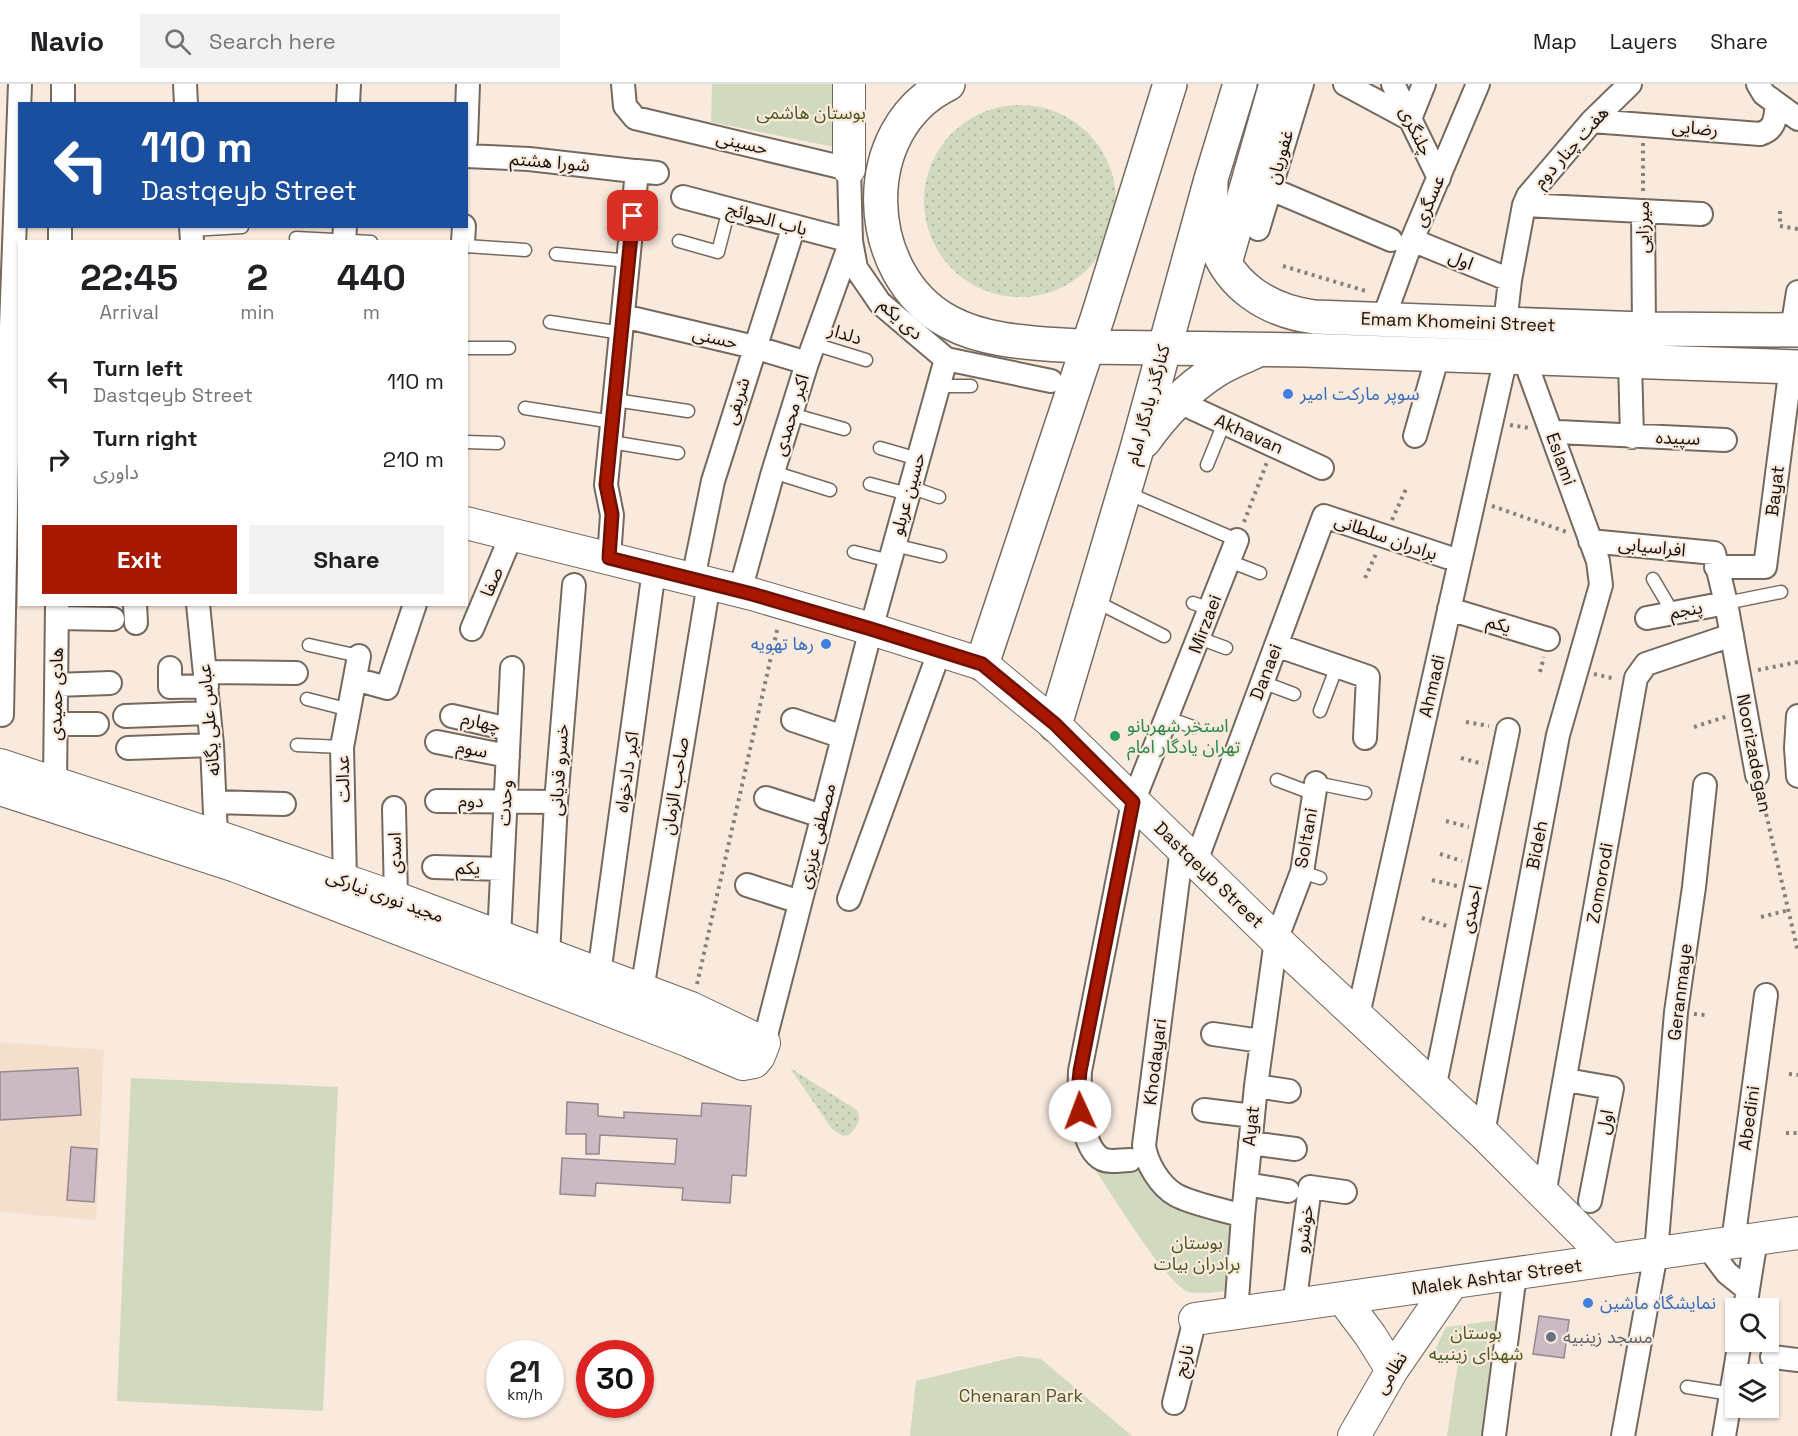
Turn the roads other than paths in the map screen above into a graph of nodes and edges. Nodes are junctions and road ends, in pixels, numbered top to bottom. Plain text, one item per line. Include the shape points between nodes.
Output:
1 (20, 84) edge
2 (63, 84) edge
3 (185, 84) edge
4 (349, 84) edge
5 (468, 84) edge
6 (623, 84) edge
7 (849, 84) edge
8 (948, 84) edge
9 (1170, 84) edge
10 (1240, 84) edge
11 (1276, 84) edge
12 (1302, 84) edge
13 (1345, 84) edge
14 (1393, 84) edge
15 (1424, 84) edge
16 (1478, 84) edge
17 (1630, 84) edge
18 (1766, 94) edge
19 (19, 102) edge
20 (63, 102) edge
21 (186, 102) edge
22 (348, 102) edge
23 (467, 102) edge
24 (1410, 119) junction
25 (1798, 119) edge
26 (1592, 121) junction
27 (18, 143) edge
28 (468, 156) edge
29 (849, 169) junction
30 (1439, 178) junction
31 (1211, 179) junction
32 (1271, 189) junction
33 (683, 197) dead end
34 (1524, 205) junction
35 (729, 209) junction
36 (1643, 211) junction
37 (1701, 214) dead end
38 (794, 226) junction
39 (227, 228) edge
40 (1258, 229) dead end
41 (191, 233) edge
42 (344, 236) edge
43 (296, 237) dead end
44 (362, 240) edge
45 (1402, 240) junction
46 (851, 241) junction
47 (680, 242) dead end
48 (468, 246) edge
49 (525, 250) dead end
50 (556, 254) dead end
51 (629, 261) junction
52 (1225, 263) junction
53 (1510, 280) junction
54 (1798, 292) edge
55 (1387, 309) junction
56 (550, 322) dead end
57 (1505, 324) junction
58 (622, 325) junction
59 (1644, 329) junction
60 (1795, 330) edge
61 (754, 347) junction
62 (1088, 347) junction
63 (468, 348) edge
64 (509, 348) dead end
65 (1164, 348) junction
66 (1260, 349) junction
67 (810, 353) junction
68 (1438, 355) junction
69 (1515, 357) junction
70 (946, 359) junction
71 (866, 360) dead end
72 (1630, 362) junction
73 (1795, 367) edge
74 (1051, 381) dead end
75 (939, 386) junction
76 (971, 386) dead end
77 (1177, 401) junction
78 (9, 408) edge
79 (525, 408) dead end
80 (688, 411) dead end
81 (791, 414) junction
82 (613, 421) junction
83 (1224, 423) junction
84 (844, 429) dead end
85 (1554, 432) junction
86 (1415, 436) dead end
87 (1632, 437) junction
88 (1725, 440) dead end
89 (468, 442) edge
90 (498, 443) dead end
91 (880, 448) dead end
92 (1136, 452) junction
93 (678, 453) dead end
94 (918, 459) junction
95 (1207, 465) dead end
96 (1322, 468) dead end
97 (773, 472) junction
98 (870, 484) dead end
99 (830, 490) dead end
100 (909, 491) junction
101 (1124, 491) junction
102 (939, 497) dead end
103 (468, 523) edge
104 (512, 534) junction
105 (1384, 536) joint
106 (1237, 540) joint
107 (1594, 551) junction
108 (854, 552) dead end
109 (892, 553) junction
110 (940, 556) dead end
111 (1448, 557) dead end
112 (609, 558) junction
113 (1715, 560) junction
114 (1229, 561) junction
115 (654, 570) junction
116 (1260, 573) dead end
117 (1653, 579) dead end
118 (701, 581) junction
119 (574, 585) dead end
120 (740, 591) junction
121 (1781, 592) dead end
122 (1092, 600) junction
123 (1726, 603) junction
124 (198, 606) edge
125 (414, 606) edge
126 (1449, 609) junction
127 (57, 611) edge
128 (1673, 613) junction
129 (113, 618) dead end
130 (1647, 618) dead end
131 (472, 629) dead end
132 (871, 629) junction
133 (1732, 635) junction
134 (1164, 636) dead end
135 (1199, 639) junction
136 (1548, 639) dead end
137 (309, 645) dead end
138 (1276, 645) junction
139 (1226, 648) dead end
140 (940, 650) junction
141 (2, 651) edge
142 (360, 656) joint
143 (982, 664) junction
144 (1337, 666) junction
145 (170, 668) dead end
146 (512, 668) dead end
147 (296, 673) dead end
148 (206, 679) junction
149 (356, 679) junction
150 (1262, 682) junction
151 (110, 684) dead end
152 (56, 685) junction
153 (1294, 694) dead end
154 (307, 699) dead end
155 (350, 710) junction
156 (1320, 711) dead end
157 (209, 713) junction
158 (2, 715) dead end
159 (124, 716) dead end
160 (452, 716) dead end
161 (1798, 716) edge
162 (1168, 718) junction
163 (793, 720) dead end
164 (56, 724) junction
165 (97, 724) dead end
166 (1055, 724) junction
167 (1193, 727) dead end
168 (509, 729) junction
169 (1508, 730) dead end
170 (843, 737) junction
171 (1365, 738) dead end
172 (437, 742) dead end
173 (212, 745) junction
174 (297, 745) dead end
175 (342, 747) junction
176 (128, 748) dead end
177 (508, 756) junction
178 (0, 765) edge
179 (1757, 775) road end
180 (1798, 776) edge
181 (1277, 780) dead end
182 (1705, 785) dead end
183 (0, 789) edge
184 (1315, 789) junction
185 (1365, 793) dead end
186 (53, 794) junction
187 (766, 798) dead end
188 (437, 801) dead end
189 (505, 801) junction
190 (215, 802) junction
191 (556, 802) junction
192 (1133, 802) junction
193 (284, 804) dead end
194 (394, 808) dead end
195 (822, 816) junction
196 (216, 836) junction
197 (1189, 855) junction
198 (434, 867) dead end
199 (502, 869) junction
200 (345, 881) junction
201 (747, 885) dead end
202 (396, 898) junction
203 (849, 898) dead end
204 (800, 902) junction
205 (499, 938) junction
206 (1276, 940) junction
207 (548, 956) junction
208 (599, 974) junction
209 (642, 990) junction
210 (1766, 994) dead end
211 (1358, 1015) junction
212 (1213, 1034) dead end
213 (1261, 1041) junction
214 (753, 1054) junction
215 (1566, 1080) junction
216 (1256, 1086) junction
217 (1434, 1089) junction
218 (1289, 1091) dead end
219 (1204, 1110) dead end
220 (1252, 1116) junction
221 (1483, 1133) junction
222 (1250, 1143) junction
223 (1295, 1149) dead end
224 (1130, 1160) dead end
225 (1245, 1184) junction
226 (1288, 1191) dead end
227 (1345, 1192) dead end
228 (1544, 1195) junction
229 (1590, 1201) dead end
230 (1243, 1216) junction
231 (1798, 1233) edge
232 (1734, 1246) junction
233 (1656, 1253) junction
234 (1610, 1260) junction
235 (1515, 1274) junction
236 (1452, 1283) junction
237 (1746, 1298) edge
238 (1747, 1298) edge
239 (1343, 1299) junction
240 (1294, 1306) junction
241 (1236, 1313) junction
242 (1195, 1319) joint
243 (1772, 1357) dead end
244 (1798, 1360) edge
245 (1392, 1370) junction
246 (1687, 1387) dead end
247 (1725, 1393) edge
248 (1174, 1403) dead end
249 (1727, 1418) edge
250 (1354, 1436) edge
251 (1494, 1436) edge
252 (1500, 1436) edge
253 (1623, 1436) edge
254 (1724, 1436) edge

1 - 19 street
2 - 20 street
3 - 21 street
4 - 22 street
5 - 23 street
6 - 29 street, حسینی via 625,106 635,118
7 - 29 main road
8 - 62 main road, Emam Khomeini Street via 915,109 898,129 888,155 880,207 884,236 894,264 917,297 949,322 975,333
9 - 62 main road
10 - 31 main road, کنارگذر یادگار امام
11 - 52 main road
12 - 32 street, غفوریان
13 - 24 street
14 - 24 street, چلنگری
15 - 24 street
16 - 30 street, عسگری
17 - 26 street, هفت چنار دوم
18 - 25 street
18 - 26 street, رضایی via 1773,127 1760,134
24 - 30 street, چلنگری
26 - 34 street, هفت چنار دوم via 1533,188
27 - 78 street
28 - 51 street, شورا هشتم via 643,172
29 - 46 street, دی یکم
30 - 45 street, عسگری
31 - 52 main road, Emam Khomeini Street via 1214,238
31 - 65 main road, کنارگذر یادگار امام
32 - 40 street, غفوریان
32 - 45 street, اول
33 - 35 street, باب الحوائج
34 - 36 street
34 - 53 street, هفت چنار دوم
35 - 38 street, باب الحوائج
35 - 47 lane via 718,252
36 - 37 street
36 - 59 street, میرزایی
38 - 46 street, باب الحوائج
38 - 61 street, شریفی
39 - 41 lane
42 - 43 lane
42 - 44 lane
45 - 53 street, اول
45 - 55 street, عسگری
46 - 67 street, اکبر محمدی
46 - 70 street, دی یکم via 856,268 880,303
48 - 49 lane
50 - 51 lane
51 - 58 street
52 - 55 main road, Emam Khomeini Street via 1244,288 1276,308 1295,314 1314,317
53 - 57 street, هفت چنار دوم
54 - 60 street
55 - 57 main road, Emam Khomeini Street
56 - 58 lane
57 - 59 main road, Emam Khomeini Street
58 - 61 street, حسنی
58 - 82 street
59 - 60 main road, Emam Khomeini Street
61 - 67 street, حسنی
61 - 118 street, شریفی via 713,481
62 - 65 main road, Emam Khomeini Street
62 - 143 main road
63 - 64 lane
65 - 66 main road, Emam Khomeini Street
65 - 92 main road, کنارگذر یادگار امام
66 - 68 main road, Emam Khomeini Street
66 - 77 main road via 1215,371
67 - 71 lane, دلدار
67 - 81 street, اکبر محمدی
68 - 69 main road, Emam Khomeini Street
68 - 86 street
69 - 72 main road, Emam Khomeini Street
69 - 85 street, Eslami
69 - 126 street, Ahmadi via 1491,422
70 - 74 street, دی یکم
70 - 75 street, حسین عربلو
72 - 73 main road, Emam Khomeini Street
72 - 87 street, سپیده
73 - 113 street, Bayat via 1765,567
75 - 76 lane
75 - 94 street, حسین عربلو
77 - 83 street, Akhavan
77 - 92 main road
78 - 141 street
79 - 82 lane
80 - 82 lane
81 - 84 lane
81 - 97 street, اکبر محمدی
82 - 93 lane
82 - 112 street via 606,485 612,514
83 - 95 lane
83 - 96 street, Akhavan
85 - 87 street, سپیده
85 - 107 street, Eslami
87 - 88 street, سپیده
89 - 90 lane
91 - 94 lane
92 - 101 main road, کنارگذر یادگار امام
94 - 100 street, حسین عربلو
97 - 99 lane
97 - 120 street, اکبر محمدی
98 - 100 lane
100 - 102 lane
100 - 109 street, حسین عربلو
101 - 106 lane
101 - 122 main road, کنارگذر یادگار امام
103 - 104 main road, Dastqeyb Street
104 - 112 main road, Dastqeyb Street
104 - 131 street, صفا
105 - 111 street, برادران سلطانی
105 - 138 street, Danaei via 1324,516
106 - 114 street, Mirzaei
107 - 113 street, افراسیابی
107 - 221 street, Bideh via 1601,585 1558,735
108 - 109 lane
109 - 110 lane
109 - 132 street, حسین عربلو
112 - 115 main road, Dastqeyb Street
113 - 123 street, Noorizadegan
114 - 116 lane
114 - 135 street, Mirzaei via 1202,606
115 - 118 main road, Dastqeyb Street
115 - 208 street, اکبر دادخواه
117 - 128 lane
118 - 120 main road, Dastqeyb Street
118 - 209 street, صاحب الزمان
119 - 191 street, خسرو قدیانی
120 - 132 main road, Dastqeyb Street
121 - 123 lane
122 - 134 lane
122 - 166 main road, کنارگذر یادگار امام
123 - 128 street, پنجم
123 - 133 street, Noorizadegan
124 - 148 street, عباس علی یگانه
125 - 149 street via 387,688
126 - 136 street, یکم
126 - 211 street, Ahmadi
127 - 129 street
127 - 152 street, هادی حمیدی
128 - 130 street, پنجم
132 - 140 main road, Dastqeyb Street
132 - 170 street, مصطفی عزیزی
133 - 179 street, Noorizadegan
133 - 215 street, Zomorodi via 1646,664 1636,678
135 - 139 lane
135 - 162 street, Mirzaei via 1182,660
137 - 142 lane
138 - 144 street
138 - 150 street, Danaei
140 - 143 main road, Dastqeyb Street
140 - 203 street
141 - 158 street
142 - 149 street, عدالت
143 - 166 main road, Dastqeyb Street
144 - 156 lane
144 - 171 street via 1368,677
145 - 148 street via 170,687
146 - 168 street, وحدت
147 - 148 street
148 - 157 street, عباس علی یگانه
149 - 155 street, عدالت
150 - 153 lane
150 - 197 street, Danaei
151 - 152 street
152 - 164 street, هادی حمیدی
154 - 155 lane
155 - 175 street, عدالت
157 - 159 street
157 - 173 street, عباس علی یگانه
160 - 168 street, چهارم
161 - 180 street
162 - 167 lane
162 - 192 street, Mirzaei
163 - 170 street
164 - 165 street
164 - 186 street, هادی حمیدی
166 - 192 main road, Dastqeyb Street
168 - 177 street, وحدت
169 - 217 street, احمدی
170 - 195 street, مصطفی عزیزی
172 - 177 street, سوم
173 - 176 street
173 - 190 street, عباس علی یگانه
174 - 175 lane
175 - 200 street, عدالت
177 - 189 street, وحدت
178 - 186 main road, مجید نوری نیارکی
181 - 184 lane
182 - 233 street, Geranmaye via 1676,1012
183 - 186 main road, مجید نوری نیارکی
184 - 185 lane, Soltani
184 - 206 street, Soltani via 1311,875
186 - 196 main road, مجید نوری نیارکی
186 - 214 main road, مجید نوری نیارکی via 678,1037
187 - 195 street
188 - 189 street, دوم
189 - 191 street, دوم
189 - 199 street, وحدت
190 - 193 street
190 - 196 street, عباس علی یگانه
191 - 207 street, خسرو قدیانی
192 - 197 main road, Dastqeyb Street
192 - 224 street, Mirzaei via 1078,1093 1083,1124 1099,1158
194 - 202 street, اسدی
195 - 204 street, مصطفی عزیزی
196 - 200 main road, مجید نوری نیارکی
197 - 206 main road, Dastqeyb Street
197 - 230 street, Khodayari via 1145,1156 1175,1194
198 - 199 street, یکم
199 - 205 street, وحدت
200 - 202 main road, مجید نوری نیارکی
201 - 204 street
202 - 205 main road, مجید نوری نیارکی
204 - 214 street, مصطفی عزیزی
205 - 207 main road, مجید نوری نیارکی
206 - 211 main road, Dastqeyb Street
206 - 213 street, Ayat
207 - 208 main road, مجید نوری نیارکی
208 - 209 main road, مجید نوری نیارکی
209 - 214 main road, مجید نوری نیارکی via 691,1008
210 - 232 street, Abedini
211 - 217 main road, Dastqeyb Street
212 - 213 street
213 - 216 street, Ayat
215 - 228 street, Zomorodi
215 - 229 street, اول via 1612,1088
216 - 218 street
216 - 220 street, Ayat
217 - 221 main road, Dastqeyb Street
219 - 220 street
220 - 222 street, Ayat
221 - 228 main road, Dastqeyb Street
222 - 223 street
222 - 225 street, Ayat
225 - 226 street
225 - 230 street, Ayat
227 - 240 street, خوشرو via 1310,1187
228 - 234 main road, Dastqeyb Street
230 - 241 street, Ayat
231 - 232 main road, Malek Ashtar Street
232 - 233 main road, Malek Ashtar Street
232 - 237 street via 1727,1273
232 - 238 street, Abedini
233 - 234 main road, Malek Ashtar Street
233 - 253 street, Geranmaye via 1640,1378
234 - 235 main road, Malek Ashtar Street
235 - 236 main road, Malek Ashtar Street
235 - 251 street
236 - 239 main road, Malek Ashtar Street
236 - 245 main road, نظامی
239 - 240 main road, Malek Ashtar Street
239 - 245 main road
240 - 241 main road, Malek Ashtar Street
241 - 242 main road, Malek Ashtar Street
242 - 248 street, نارنج
243 - 244 street
245 - 250 main road, نظامی
246 - 247 lane
249 - 254 street
251 - 252 lane

